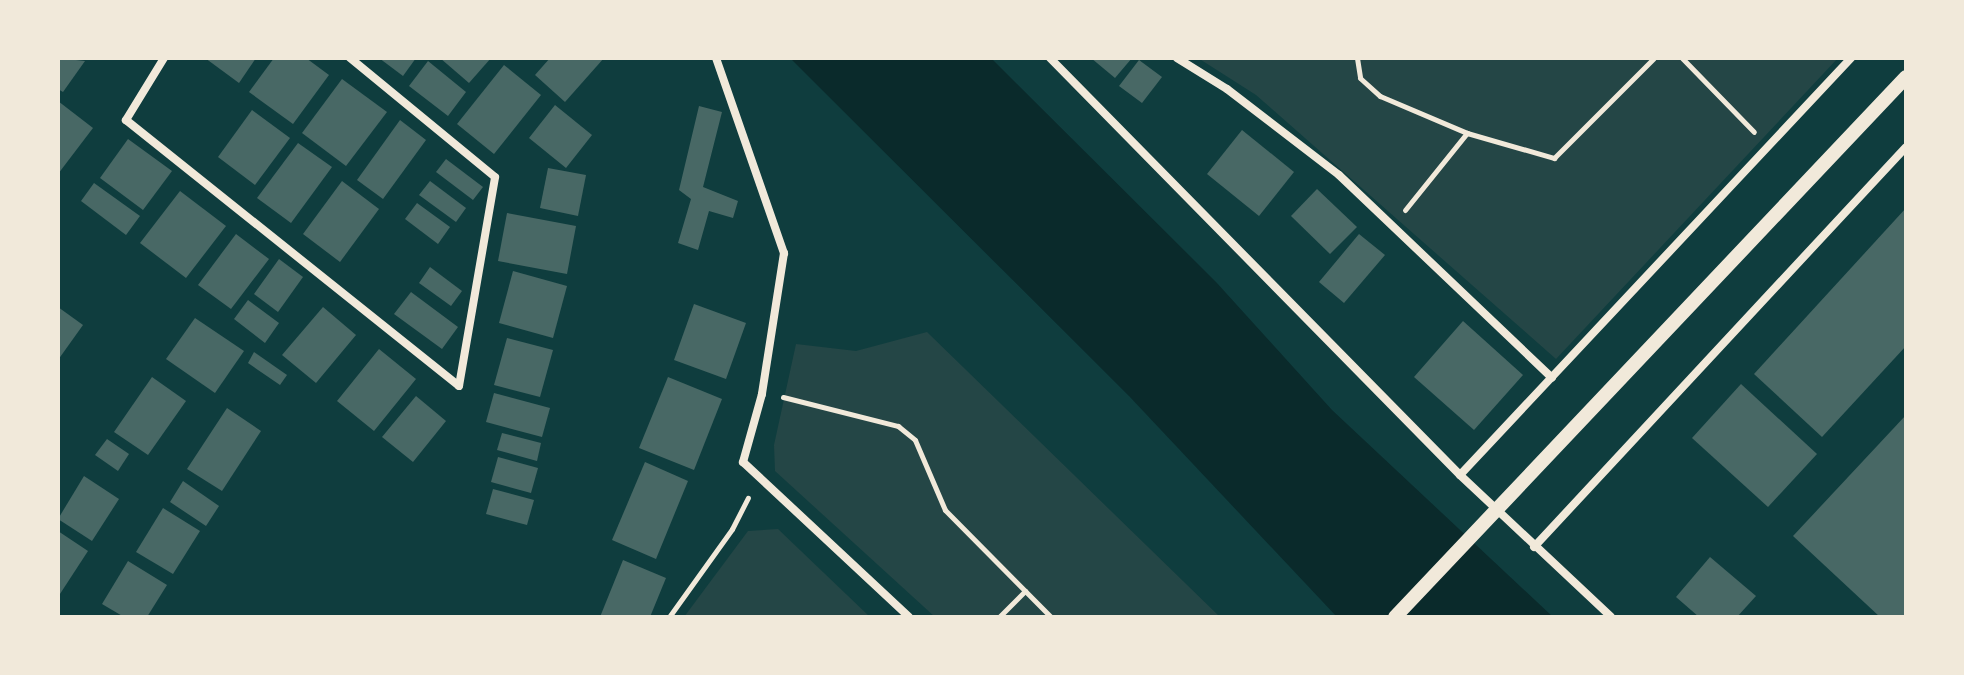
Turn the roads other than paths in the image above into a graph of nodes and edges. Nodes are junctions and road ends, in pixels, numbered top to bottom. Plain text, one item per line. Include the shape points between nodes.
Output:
1 (350, 58) edge
2 (716, 58) edge
3 (1050, 58) edge
4 (1177, 58) edge
5 (1851, 58) edge
6 (160, 59) edge
7 (1906, 77) edge
8 (1906, 147) edge
9 (1552, 378) junction
10 (1460, 475) junction
11 (1534, 547) junction
12 (909, 617) edge
13 (1395, 617) edge
14 (1611, 617) edge

1 - 6 street via 495,177 459,386 126,120
2 - 12 street via 784,253 762,394 743,462
3 - 10 street
4 - 9 street via 1227,89 1339,175
5 - 9 street
7 - 13 street
8 - 11 street
9 - 10 street
10 - 11 street
11 - 14 street

